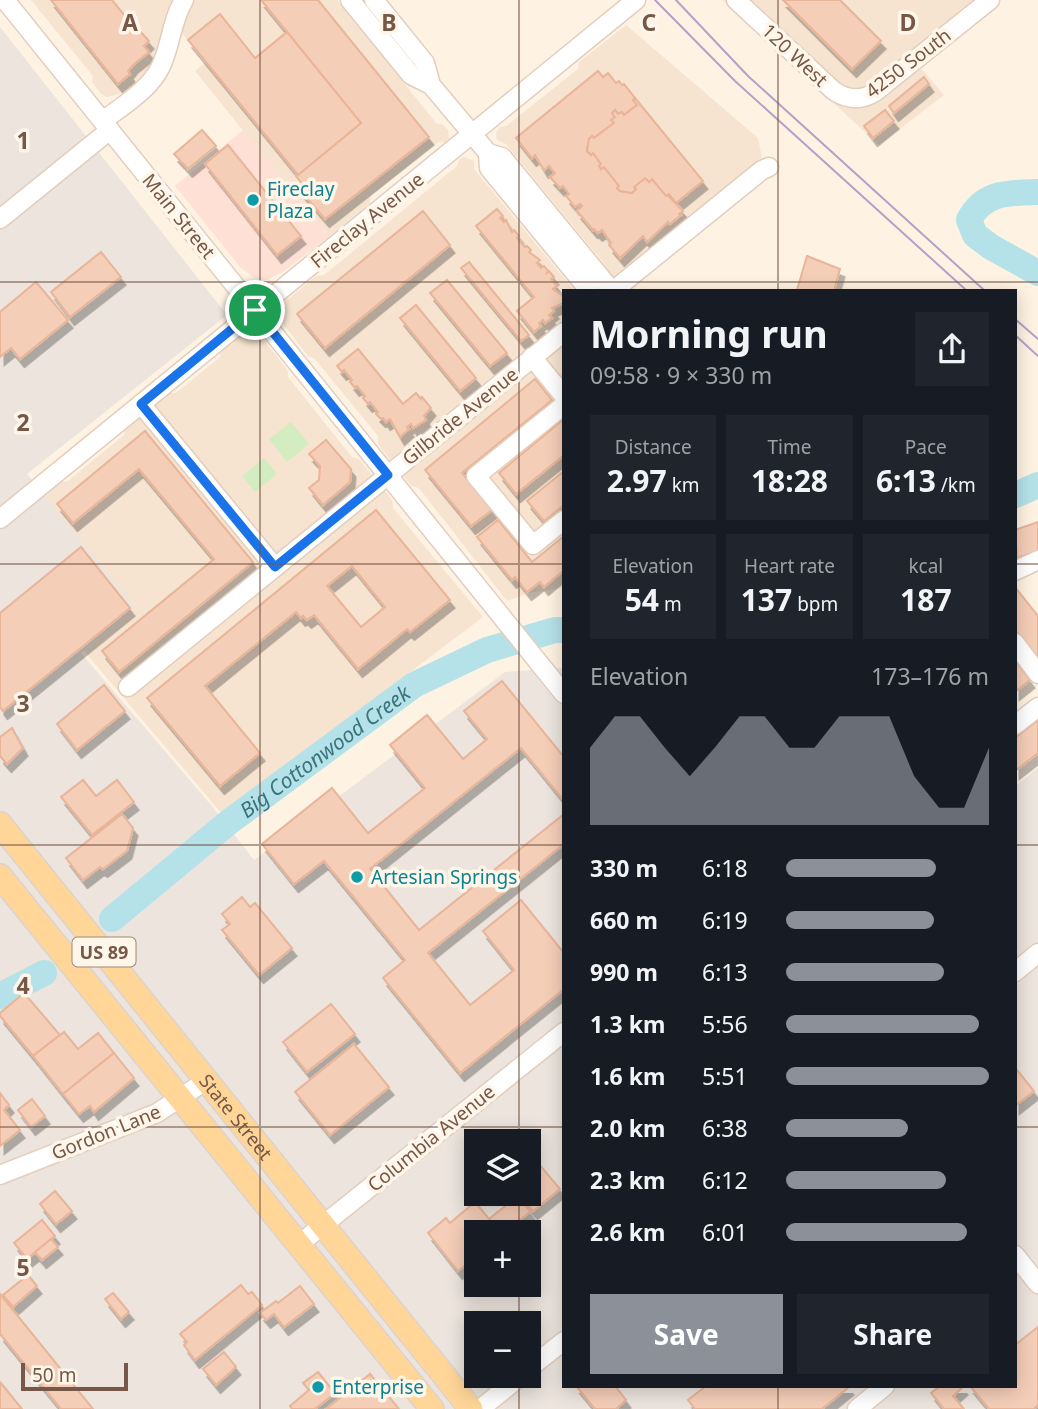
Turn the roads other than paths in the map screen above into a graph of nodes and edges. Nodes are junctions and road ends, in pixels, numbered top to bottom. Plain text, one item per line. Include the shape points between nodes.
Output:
1 (5, 0) edge
2 (184, 0) edge
3 (350, 0) edge
4 (374, 0) edge
5 (636, 0) edge
6 (736, 0) edge
7 (989, 0) edge
8 (431, 85) junction
9 (859, 99) joint
10 (106, 126) junction
11 (472, 134) junction
12 (488, 153) junction
13 (769, 167) dead end
14 (0, 219) edge
15 (588, 289) edge
16 (612, 289) edge
17 (614, 289) edge
18 (255, 310) junction
19 (562, 334) edge
20 (532, 357) junction
21 (562, 394) edge
22 (141, 404) junction
23 (562, 407) edge
24 (388, 475) junction
25 (0, 519) edge
26 (562, 522) edge
27 (1038, 560) edge
28 (275, 567) junction
29 (1017, 570) edge
30 (1017, 646) edge
31 (1038, 674) edge
32 (128, 687) dead end
33 (562, 691) edge
34 (1038, 707) edge
35 (1017, 723) edge
36 (0, 824) edge
37 (0, 876) edge
38 (1038, 953) edge
39 (1017, 970) edge
40 (562, 1034) edge
41 (206, 1080) junction
42 (180, 1100) junction
43 (0, 1175) edge
44 (324, 1224) junction
45 (298, 1245) junction
46 (1017, 1258) edge
47 (1030, 1276) edge
48 (562, 1343) edge
49 (541, 1359) edge
50 (506, 1388) edge
51 (883, 1388) edge
52 (432, 1409) edge
53 (471, 1409) edge
54 (480, 1409) edge
55 (857, 1409) edge

1 - 10 street, Main Street
2 - 10 street via 155,76
3 - 8 street via 411,75
4 - 8 street via 425,63
5 - 11 street, Fireclay Avenue
6 - 9 street, 120 West via 834,91
7 - 9 street, 4250 South via 875,92
8 - 11 street
10 - 14 street
10 - 18 street, Main Street
11 - 12 street
11 - 18 street, Fireclay Avenue
12 - 15 street via 489,168
12 - 16 street via 502,157
13 - 17 street
18 - 22 street, Fireclay Avenue
18 - 24 street, Main Street
19 - 20 street, Gilbride Avenue
20 - 21 street
20 - 24 street, Gilbride Avenue
22 - 25 street, Fireclay Avenue
22 - 28 street
23 - 26 street via 476,476 533,545
24 - 28 street, Gilbride Avenue
24 - 33 street, Main Street
27 - 29 street
28 - 32 street, Gilbride Avenue
30 - 31 street
34 - 35 street
36 - 41 main road, State Street / US 89
37 - 42 main road, State Street / US 89
38 - 39 street
40 - 44 street, Columbia Avenue
41 - 42 street, Gordon Lane
41 - 44 main road, State Street / US 89
42 - 43 street, Gordon Lane
42 - 45 main road, State Street / US 89
44 - 45 street, Columbia Avenue
44 - 53 main road, State Street / US 89
45 - 52 main road, State Street / US 89
46 - 47 street
48 - 49 street
50 - 54 street
51 - 55 street

